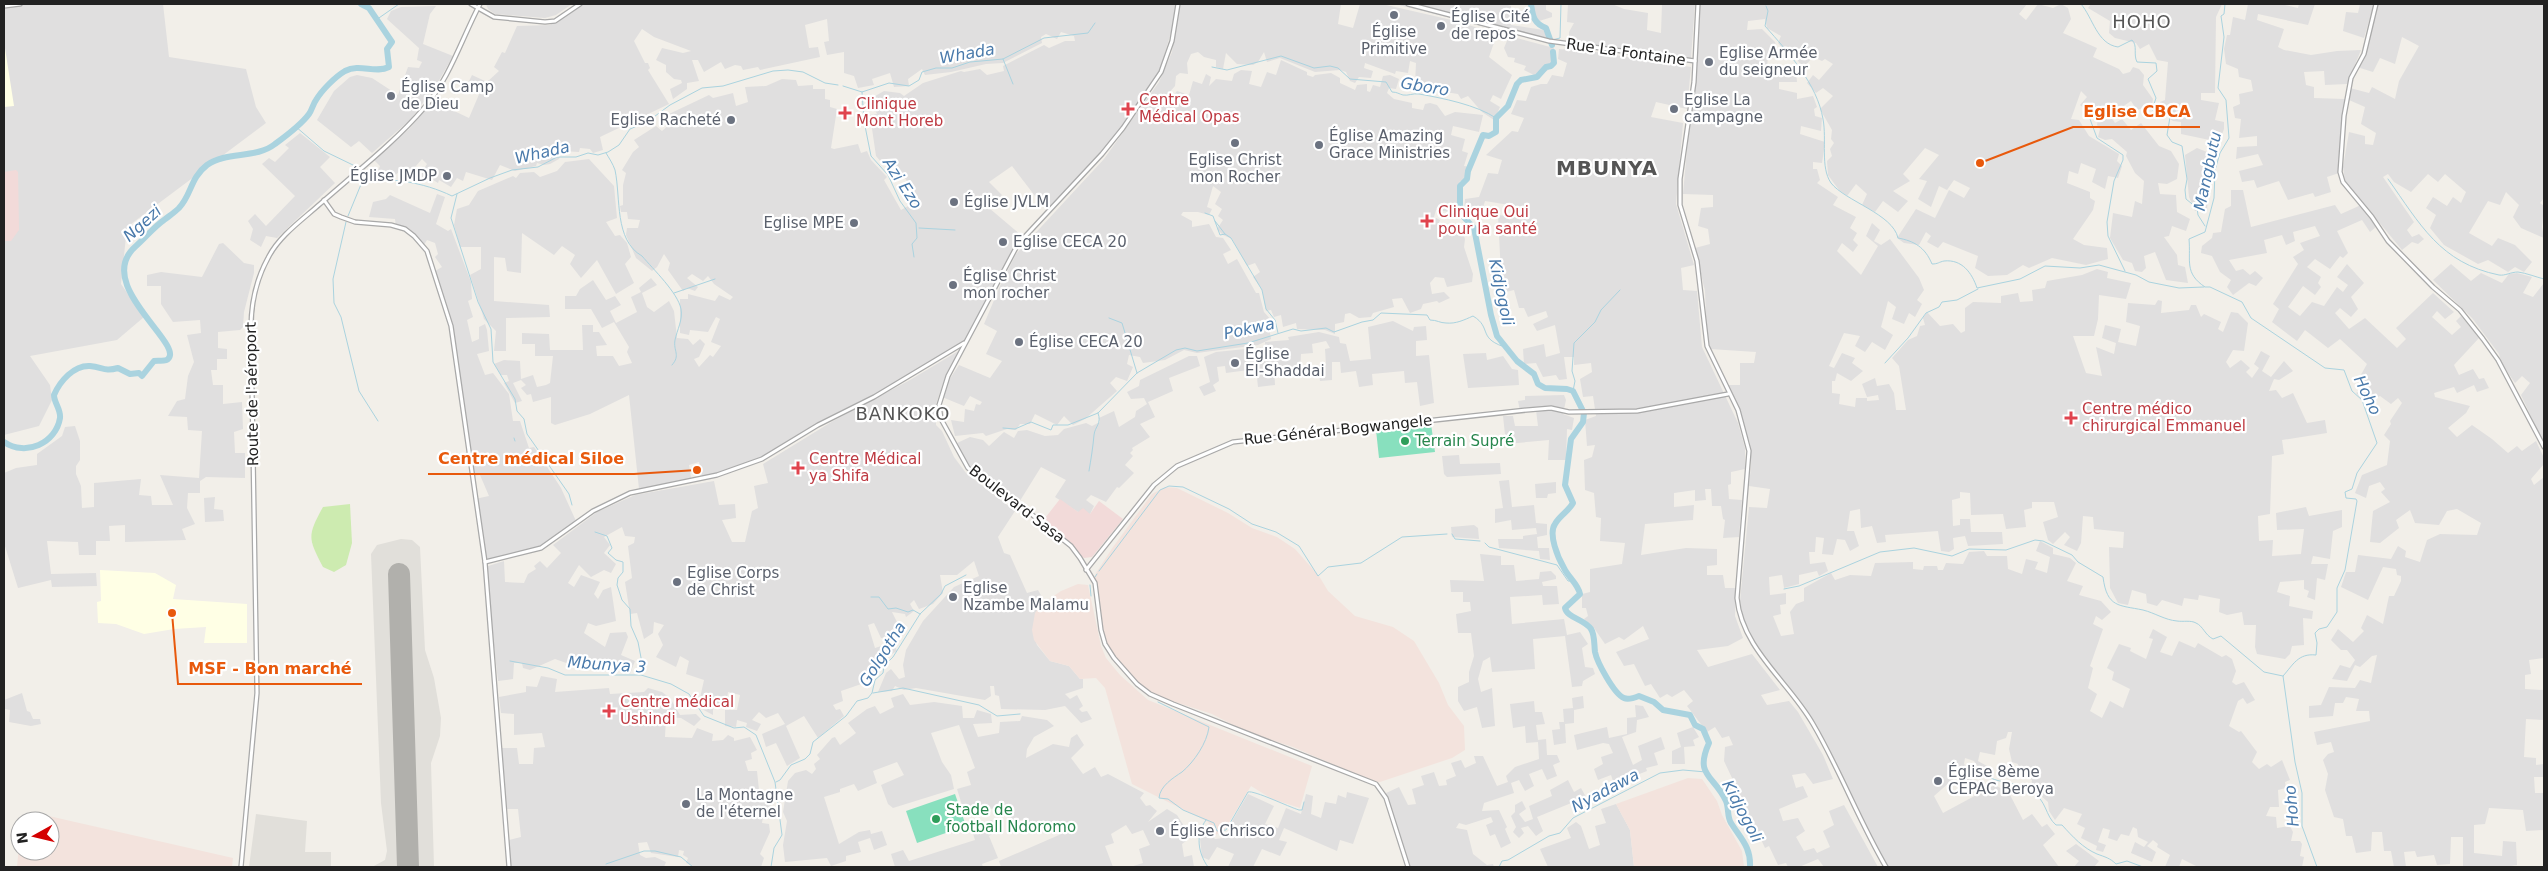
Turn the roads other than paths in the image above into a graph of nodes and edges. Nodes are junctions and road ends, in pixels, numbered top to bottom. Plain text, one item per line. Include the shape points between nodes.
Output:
1 (20, 4) edge
2 (471, 4) edge
3 (480, 4) edge
4 (580, 4) edge
5 (1178, 4) edge
6 (1408, 4) edge
7 (1698, 4) edge
8 (2376, 4) edge
9 (4, 6) edge
10 (477, 8) junction
11 (1695, 61) junction
12 (324, 200) junction
13 (964, 343) junction
14 (1728, 394) junction
15 (2544, 447) edge
16 (485, 562) junction
17 (1086, 570) junction
18 (241, 867) edge
19 (509, 867) edge
20 (1408, 867) edge
21 (1886, 867) edge

1 - 9 street
2 - 10 street
3 - 10 street, Route de l'aéroport
4 - 10 street via 555,20 545,22 494,17
5 - 13 street, Boulevard Sasa via 1161,72 1102,154 1018,244
6 - 11 street, Rue La Fontaine via 1549,41
7 - 11 street
8 - 15 street via 2364,54 2351,78 2346,100 2340,172 2343,182 2388,240 2460,310 2483,339 2498,360
10 - 12 street, Route de l'aéroport via 445,77 428,103
11 - 14 street via 1680,179 1680,208 1697,261 1707,346
12 - 16 street via 334,214 341,217 405,229 426,251 451,326
12 - 18 street, Route de l'aéroport via 271,252 251,309 257,692
13 - 16 street via 762,459 717,475 630,493 594,511 541,548
13 - 17 street, Boulevard Sasa via 941,395 941,419 968,468 1071,546
14 - 17 street, Rue Général Bogwangele via 1636,411 1580,412 1551,408 1239,440 1177,466 1154,485
14 - 21 street via 1738,410 1749,451 1737,598 1743,627 1812,723
16 - 19 street
17 - 20 street, Boulevard Sasa via 1094,583 1105,644 1127,675 1150,694 1376,784 1386,798

